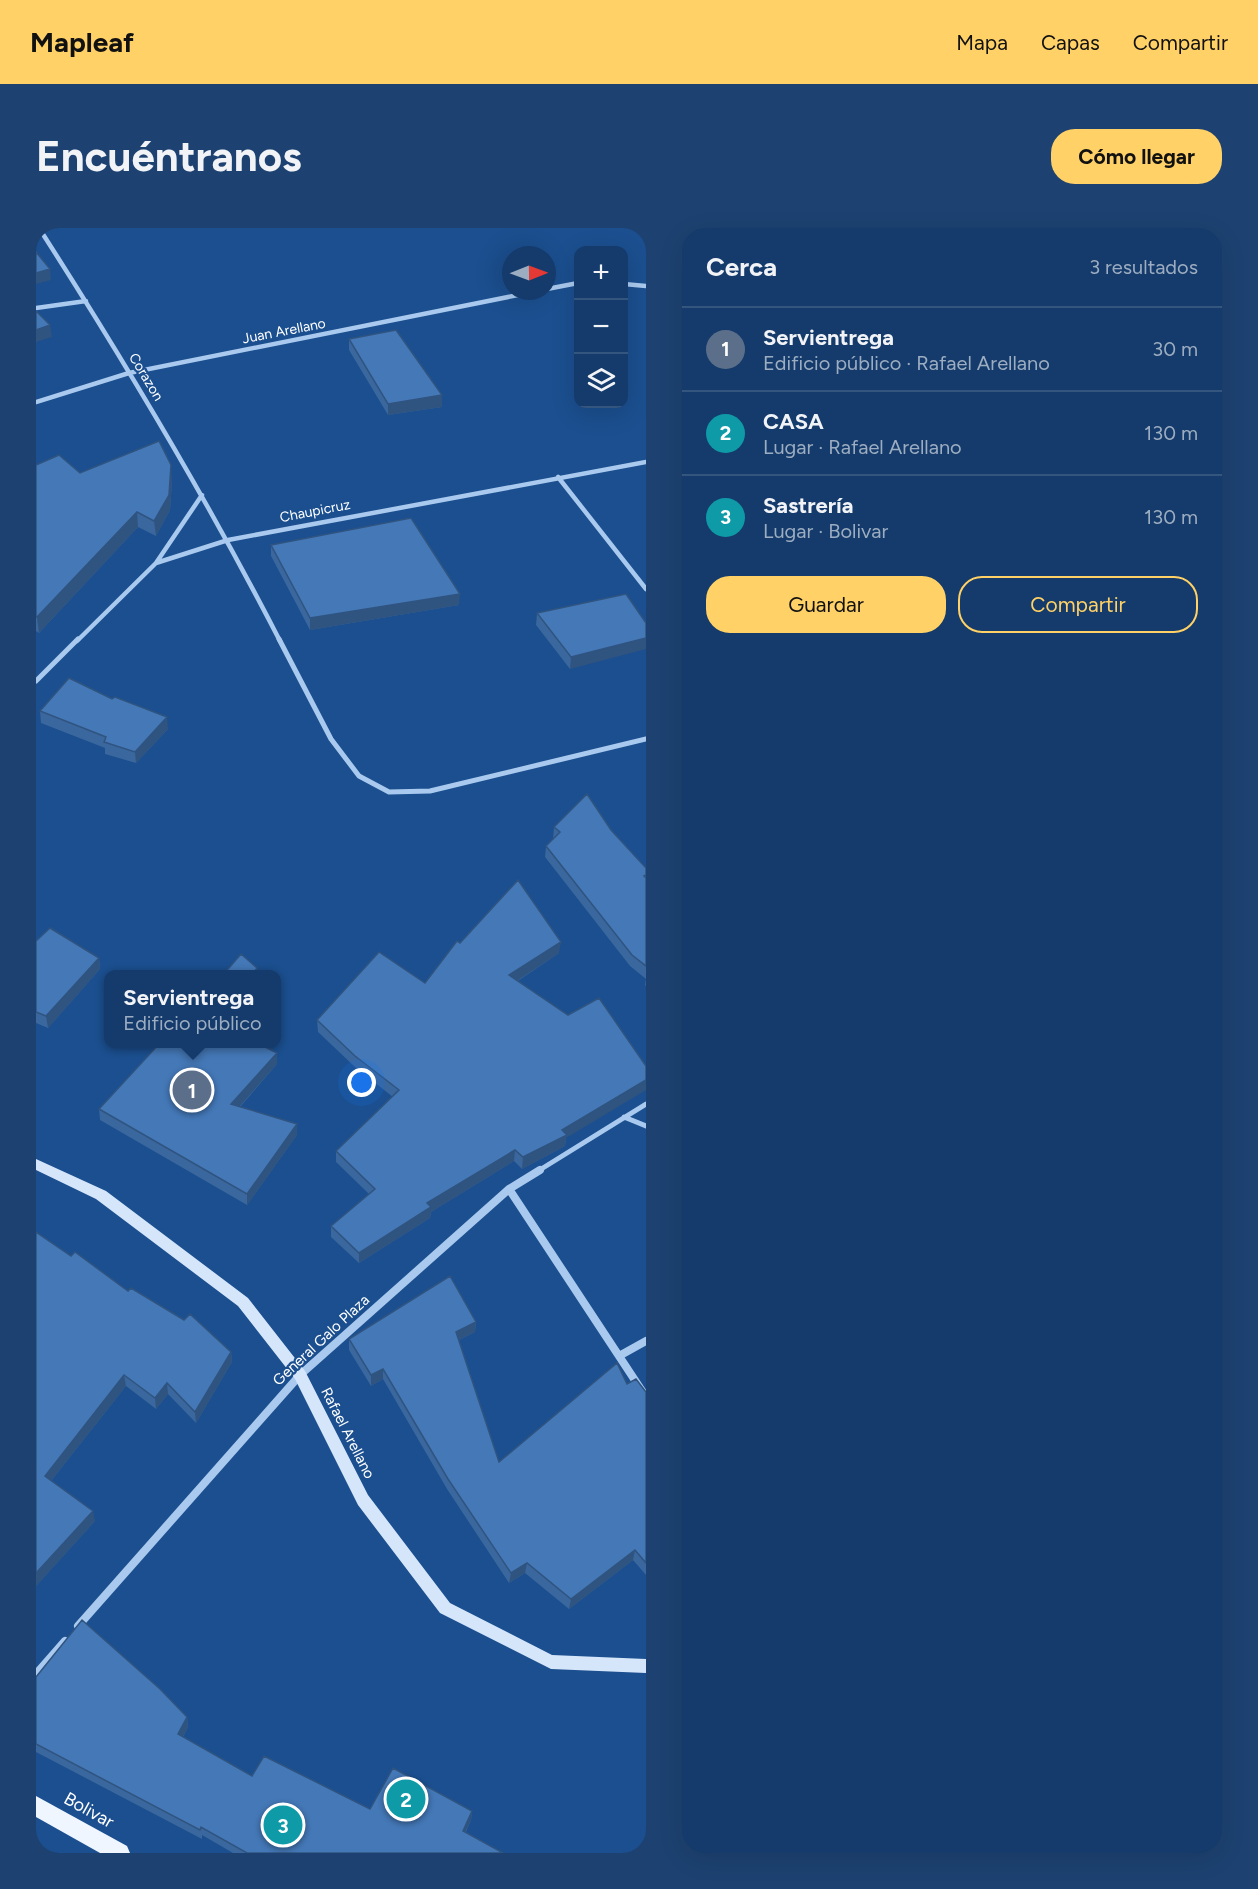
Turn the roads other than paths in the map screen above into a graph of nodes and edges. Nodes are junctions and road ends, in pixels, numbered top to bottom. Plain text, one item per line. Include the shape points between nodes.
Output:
1 (39, 228) edge
2 (639, 228) edge
3 (646, 238) edge
4 (574, 284) edge
5 (628, 284) edge
6 (646, 286) edge
7 (556, 287) edge
8 (502, 298) edge
9 (86, 301) junction
10 (36, 308) edge
11 (129, 373) junction
12 (36, 402) edge
13 (646, 462) edge
14 (558, 477) junction
15 (202, 495) junction
16 (228, 540) junction
17 (156, 563) junction
18 (646, 589) edge
19 (37, 678) edge
20 (646, 738) edge
21 (646, 1104) edge
22 (624, 1117) junction
23 (646, 1126) edge
24 (36, 1164) edge
25 (509, 1189) junction
26 (646, 1341) edge
27 (619, 1356) junction
28 (300, 1375) junction
29 (646, 1396) edge
30 (646, 1666) edge
31 (36, 1674) edge
32 (36, 1806) edge
33 (120, 1853) edge

1 - 9 street, Corazon
2 - 3 street
4 - 7 street
5 - 6 street
8 - 11 street, Juan Arellano
9 - 10 street
9 - 11 street, Corazon
11 - 12 street, Juan Arellano
11 - 15 street, Corazon
13 - 14 street, Chaupicruz
14 - 16 street, Chaupicruz
14 - 18 street
15 - 16 street, Corazon
15 - 17 street
16 - 17 street, Chaupicruz
16 - 20 street, Corazon via 331,739 359,776 389,792 430,791
17 - 19 street, Chaupicruz
21 - 22 street, General Galo Plaza
22 - 23 street
22 - 25 street, General Galo Plaza
24 - 28 main road, Rafael Arellano via 101,1195 243,1302
25 - 27 street
25 - 28 street, General Galo Plaza
26 - 27 street
27 - 29 street
28 - 30 main road, Rafael Arellano via 363,1500 445,1608 551,1662
28 - 31 street, General Galo Plaza
32 - 33 main road, Bolivar

